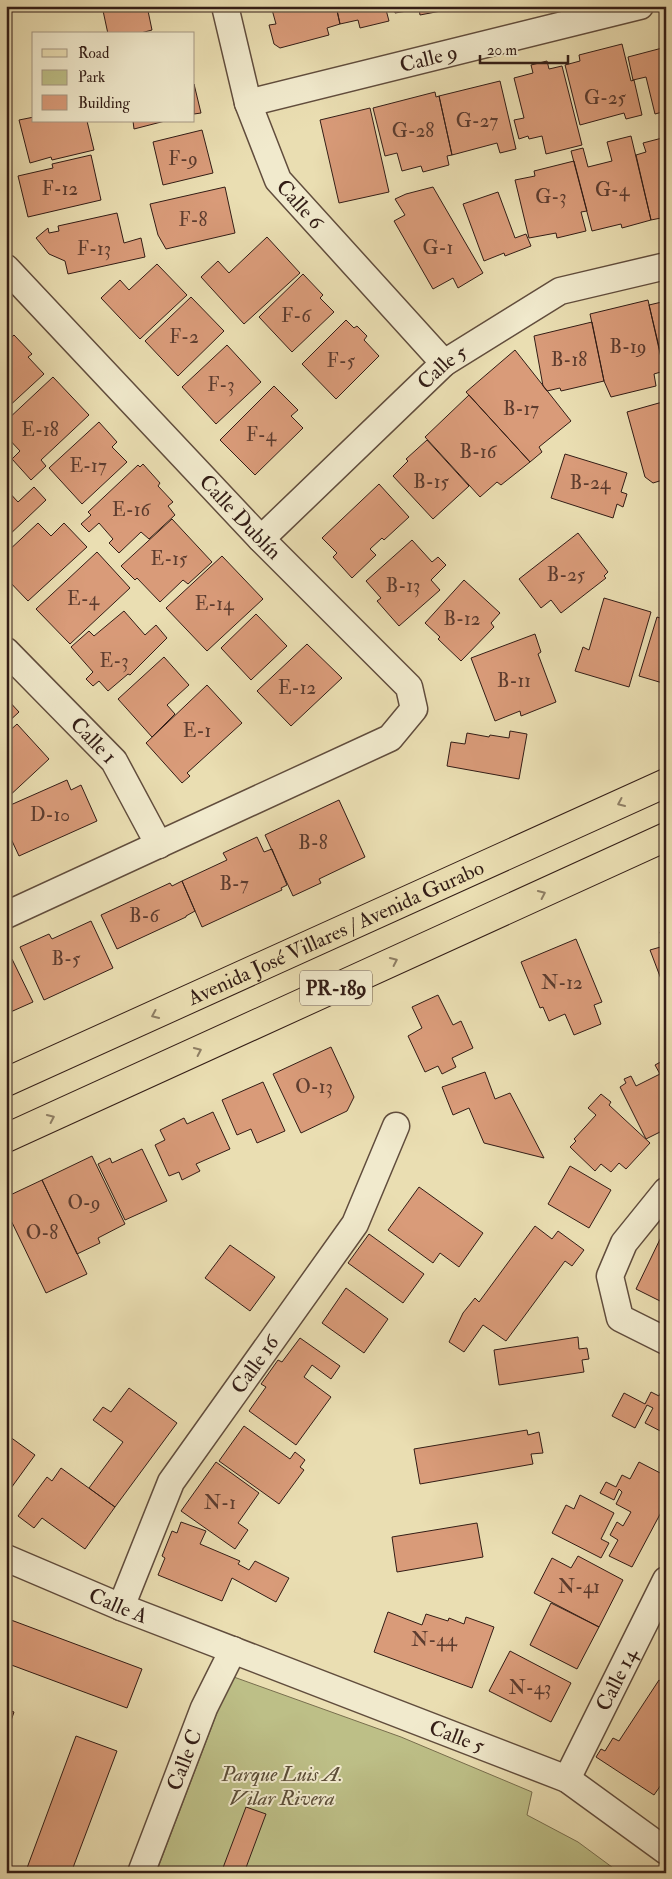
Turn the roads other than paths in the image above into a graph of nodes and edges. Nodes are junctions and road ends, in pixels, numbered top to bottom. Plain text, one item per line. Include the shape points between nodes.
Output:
1 (225, 6) edge
2 (640, 6) edge
3 (248, 103) junction
4 (666, 266) edge
5 (6, 268) edge
6 (444, 363) junction
7 (261, 539) junction
8 (6, 651) edge
9 (666, 782) edge
10 (666, 837) edge
11 (159, 845) junction
12 (6, 915) edge
13 (6, 1082) edge
14 (396, 1126) dead end
15 (6, 1138) edge
16 (666, 1191) edge
17 (666, 1342) edge
18 (6, 1558) edge
19 (664, 1586) edge
20 (121, 1607) junction
21 (234, 1650) junction
22 (566, 1779) junction
23 (666, 1851) edge
24 (142, 1873) edge

1 - 3 street, Calle 6
2 - 3 street, Calle 9
3 - 6 street, Calle 6 via 278,180
4 - 6 street, Calle 5 via 560,290
5 - 7 street, Calle Dublín
6 - 7 street, Calle 5
7 - 11 street, Calle Dublín via 409,687 414,709 390,738
8 - 11 street, Calle 1 via 114,761
9 -> 13 main road, Avenida José Villares / Avenida Gurabo / PR-189
15 -> 10 main road, PR-189
11 - 12 street
14 - 20 street, Calle 16 via 355,1224 170,1482
16 - 17 street via 624,1243 610,1276 620,1318
18 - 20 street, Calle A
19 - 22 street, Calle 14
20 - 21 street, Calle A
21 - 22 street, Calle 5
21 - 24 street, Calle C via 204,1708
22 - 23 street, Calle 5

